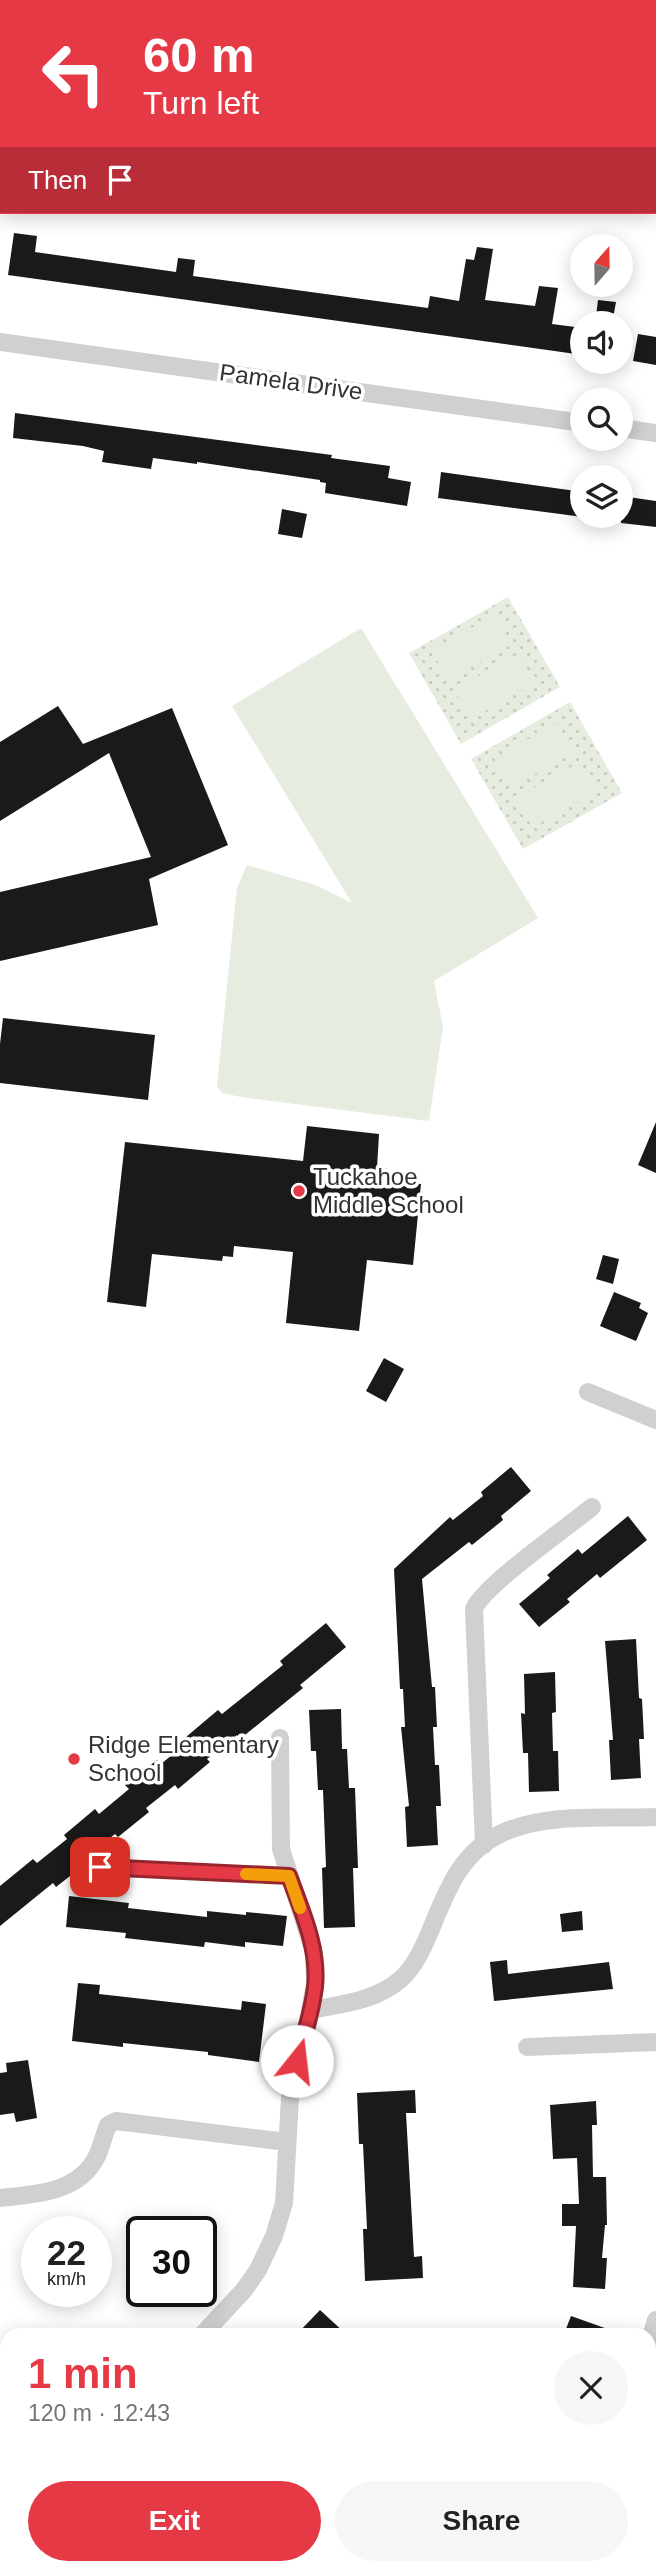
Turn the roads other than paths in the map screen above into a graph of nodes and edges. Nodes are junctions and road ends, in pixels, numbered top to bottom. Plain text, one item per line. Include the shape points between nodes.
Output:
1 (0, 342) edge
2 (570, 421) edge
3 (633, 430) edge
4 (656, 433) edge
5 (588, 1392) dead end
6 (656, 1420) edge
7 (592, 1507) dead end
8 (280, 1738) dead end
9 (656, 1817) edge
10 (484, 1845) junction
11 (100, 1867) dead end
12 (289, 1876) junction
13 (311, 2010) junction
14 (656, 2042) edge
15 (527, 2048) dead end
16 (287, 2143) junction
17 (0, 2199) edge
18 (209, 2328) edge

1 - 2 street, Pamela Drive
3 - 4 street
5 - 6 street
7 - 10 street via 496,1583 474,1609
8 - 12 street via 281,1849
9 - 10 street via 520,1826
10 - 13 street via 454,1876 422,1950 401,1979 370,1997
11 - 12 lane
12 - 13 street via 314,1952
13 - 16 street via 291,2081
14 - 15 street
16 - 17 street via 116,2121 108,2125 82,2178 48,2192
16 - 18 street via 284,2203 265,2261

